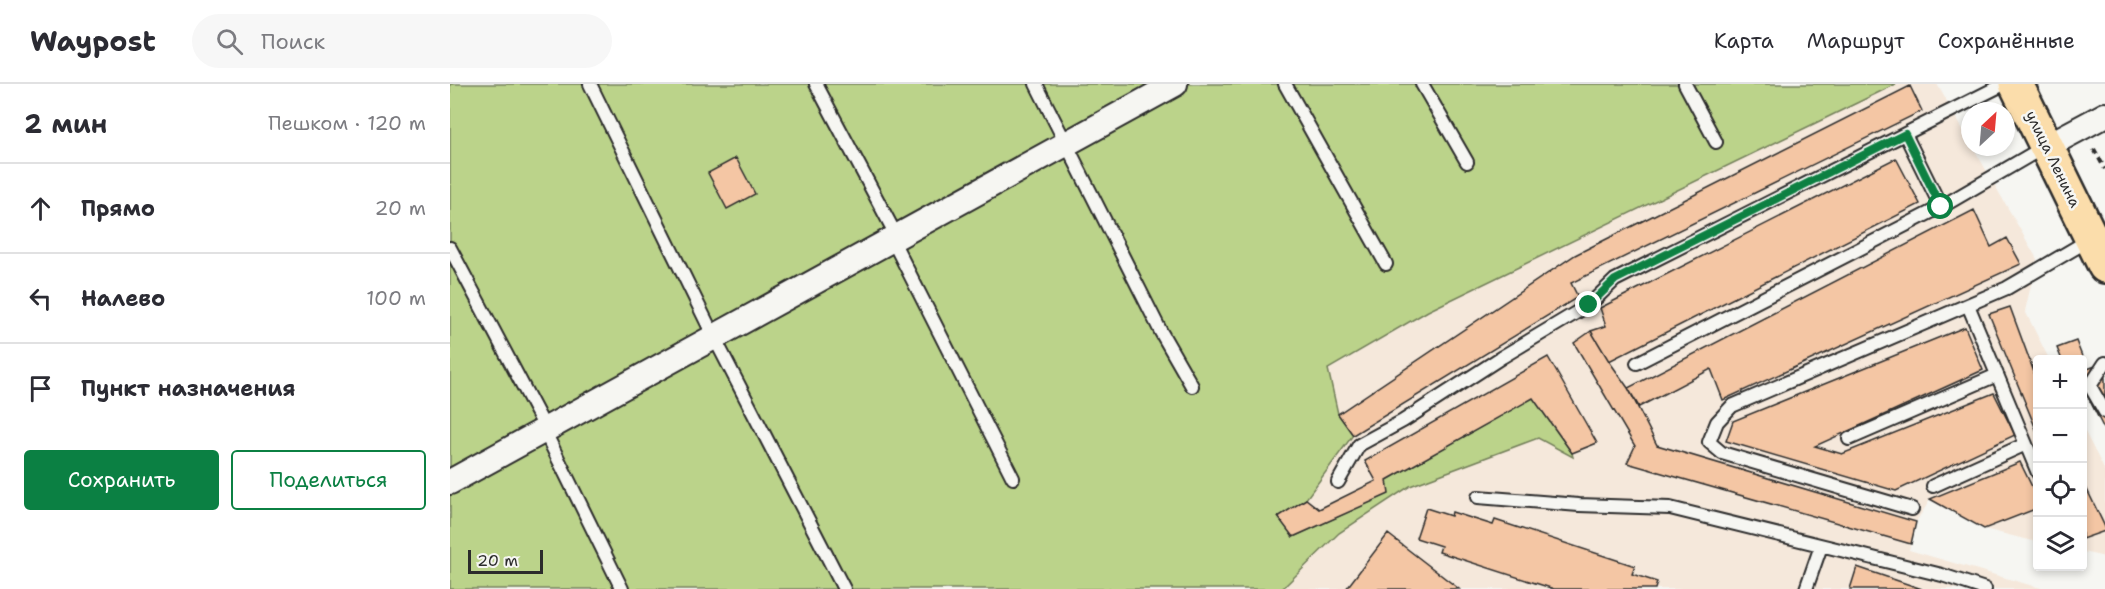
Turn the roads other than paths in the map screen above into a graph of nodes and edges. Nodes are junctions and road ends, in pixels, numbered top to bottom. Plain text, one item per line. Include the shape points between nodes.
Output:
1 (590, 84) edge
2 (816, 84) edge
3 (1036, 84) edge
4 (1175, 84) edge
5 (1285, 84) edge
6 (1422, 84) edge
7 (1685, 84) edge
8 (2004, 84) edge
9 (2016, 84) edge
10 (2105, 115) edge
11 (1905, 134) junction
12 (1716, 142) dead end
13 (1066, 144) junction
14 (2047, 146) junction
15 (1467, 162) dead end
16 (1941, 207) junction
17 (897, 237) junction
18 (2100, 245) edge
19 (450, 248) edge
20 (1386, 264) dead end
21 (1968, 305) junction
22 (714, 337) junction
23 (1637, 363) dead end
24 (2105, 363) edge
25 (1997, 375) junction
26 (1192, 386) dead end
27 (2105, 412) edge
28 (544, 430) junction
29 (1849, 439) dead end
30 (2026, 444) junction
31 (2033, 463) edge
32 (1013, 478) dead end
33 (450, 482) edge
34 (1338, 482) dead end
35 (1933, 486) dead end
36 (1478, 497) dead end
37 (1912, 509) dead end
38 (1821, 546) junction
39 (622, 589) edge
40 (844, 589) edge
41 (1806, 589) edge
42 (1985, 589) edge

1 - 22 lane
2 - 17 lane
3 - 13 lane
4 - 13 street
5 - 20 lane
6 - 15 lane
7 - 12 lane
8 - 11 lane
9 - 14 main road, улица Ленина
10 - 14 street
11 - 16 lane
11 - 34 lane via 1615,280 1589,305 1359,445
13 - 17 street
13 - 26 lane
14 - 16 lane
14 - 18 main road, улица Ленина
16 - 23 lane
17 - 22 street
17 - 32 lane via 897,249
18 - 21 lane
19 - 28 lane
21 - 25 lane
21 - 37 lane via 1732,406 1717,422 1709,442 1722,453
22 - 28 street
22 - 40 lane
24 - 27 lane via 2090,386
25 - 29 lane
25 - 30 lane
28 - 33 street
28 - 39 lane
30 - 31 lane
30 - 35 lane
36 - 38 lane via 1670,508
38 - 41 lane
38 - 42 lane

